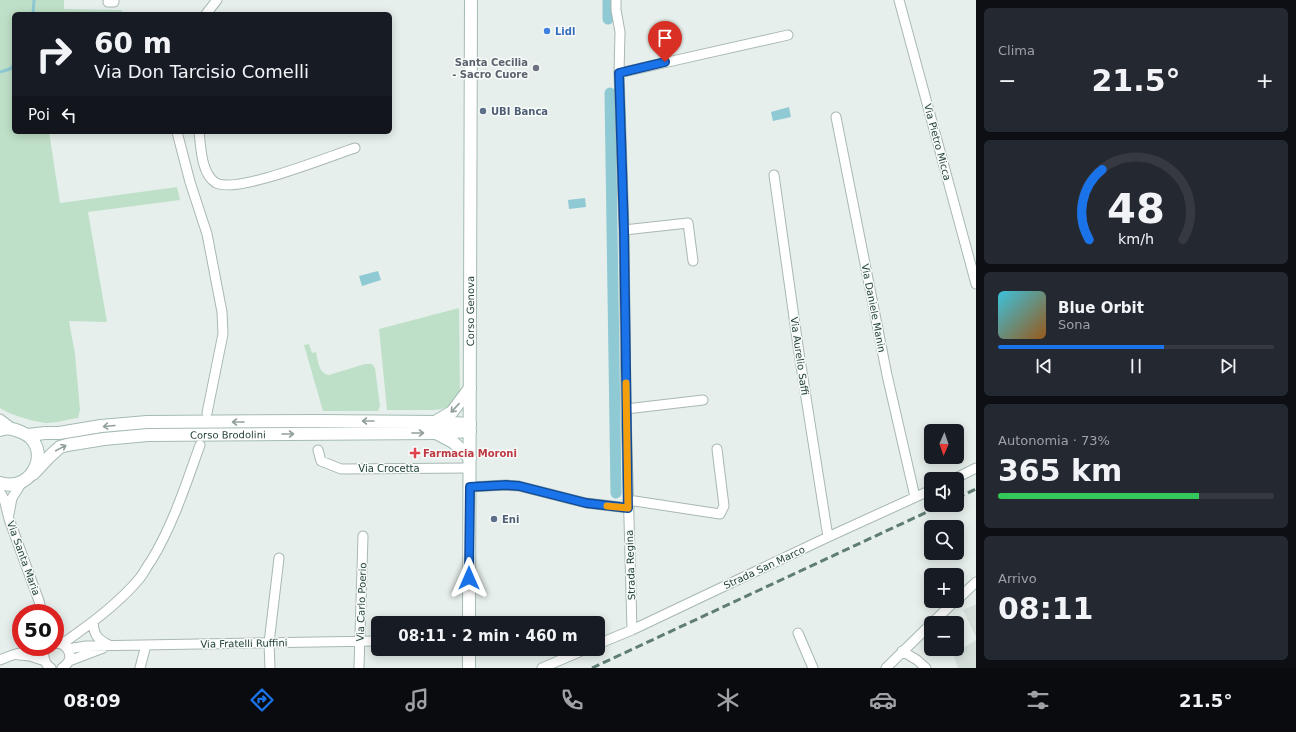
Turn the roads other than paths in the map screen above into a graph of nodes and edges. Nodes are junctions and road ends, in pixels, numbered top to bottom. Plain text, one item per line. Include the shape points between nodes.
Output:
1 (217, 0) edge
2 (472, 0) edge
3 (616, 0) edge
4 (903, 1) edge
5 (208, 12) edge
6 (788, 35) dead end
7 (619, 73) junction
8 (836, 117) dead end
9 (178, 134) edge
10 (199, 134) edge
11 (355, 148) dead end
12 (774, 175) dead end
13 (624, 230) junction
14 (693, 261) dead end
15 (976, 284) edge
16 (470, 388) junction
17 (703, 400) dead end
18 (626, 409) junction
19 (207, 413) dead end
20 (0, 419) edge
21 (435, 427) junction
22 (470, 427) junction
23 (6, 429) edge
24 (28, 435) junction
25 (200, 445) dead end
26 (718, 449) dead end
27 (318, 450) dead end
28 (470, 463) junction
29 (976, 468) edge
30 (33, 474) junction
31 (964, 474) edge
32 (22, 482) junction
33 (0, 483) edge
34 (470, 487) junction
35 (0, 492) edge
36 (924, 493) edge
37 (915, 497) junction
38 (628, 504) junction
39 (9, 519) junction
40 (363, 536) dead end
41 (828, 537) junction
42 (279, 558) dead end
43 (976, 582) edge
44 (964, 593) edge
45 (40, 604) edge
46 (948, 608) edge
47 (469, 616) edge
48 (940, 616) edge
49 (93, 622) junction
50 (632, 630) junction
51 (924, 631) edge
52 (798, 633) dead end
53 (360, 641) junction
54 (371, 641) edge
55 (605, 641) edge
56 (64, 642) edge
57 (269, 643) junction
58 (64, 644) edge
59 (146, 645) junction
60 (110, 646) junction
61 (64, 648) edge
62 (902, 652) junction
63 (12, 655) edge
64 (30, 656) edge
65 (44, 656) edge
66 (469, 656) edge
67 (570, 656) edge
68 (0, 660) edge
69 (48, 666) edge
70 (66, 666) edge
71 (140, 668) edge
72 (270, 668) edge
73 (359, 668) edge
74 (469, 668) edge
75 (542, 668) edge
76 (813, 668) edge
77 (886, 668) edge
78 (926, 668) edge

1 - 5 street
2 - 16 main road, Corso Genova
3 - 7 street, Strada Regina via 620,32
4 - 15 street, Via Pietro Micca
6 - 7 street
7 - 13 street, Strada Regina
8 - 37 street, Via Daniele Manin via 887,375
9 - 19 street via 207,234 222,312 223,334
10 - 11 street via 203,162 208,175 217,183 236,185 261,180
12 - 41 street, Via Aurelio Saffi
13 - 14 street via 688,222
13 - 18 street, Strada Regina
16 -> 21 main road via 452,412
16 - 22 main road, Corso Genova
17 - 18 street
18 - 38 street, Strada Regina
20 - 23 street
21 - 22 main road, Corso Brodolini
21 -> 24 main road, Corso Brodolini via 311,421 147,422
21 - 28 main road, Corso Brodolini via 453,442
30 -> 21 main road, Corso Brodolini via 60,447 104,439 148,435
22 - 28 main road, Corso Genova
23 - 24 main road, Corso Brodolini
24 - 30 main road via 37,447 38,461
25 - 49 street via 162,542 140,578
26 - 38 street via 724,506 720,514
27 - 28 street, Via Crocetta via 321,461 341,468
28 - 34 main road, Corso Genova
29 - 31 street
30 - 32 main road, Corso Brodolini
32 - 33 main road via 8,485
32 - 39 street, Via Santa Maria via 12,498
34 - 38 street via 506,485 586,503
34 - 47 main road, Corso Genova
35 - 39 street
36 - 37 street, Strada San Marco
37 - 41 street, Strada San Marco
38 - 50 street, Strada Regina
39 - 45 street, Via Santa Maria
40 - 53 street, Via Carlo Poerio
41 - 50 street, Strada San Marco
42 - 57 street
43 - 44 street
46 - 48 street
49 - 56 street
49 - 60 street via 94,632
50 - 55 street, Strada San Marco
51 - 62 street
52 - 76 street
53 - 54 street, Via Fratelli Ruffini
53 - 57 street, Via Fratelli Ruffini
53 - 73 street, Via Carlo Poerio
57 - 59 street, Via Fratelli Ruffini
57 - 72 street
58 - 60 street, Via Fratelli Ruffini
59 - 60 street, Via Fratelli Ruffini
59 - 71 street
60 - 70 street, Via Fratelli Ruffini
61 - 70 street via 70,656
62 - 77 street
62 - 78 street
63 - 68 street
64 - 69 street
65 - 69 street
66 - 74 main road
67 - 75 street

